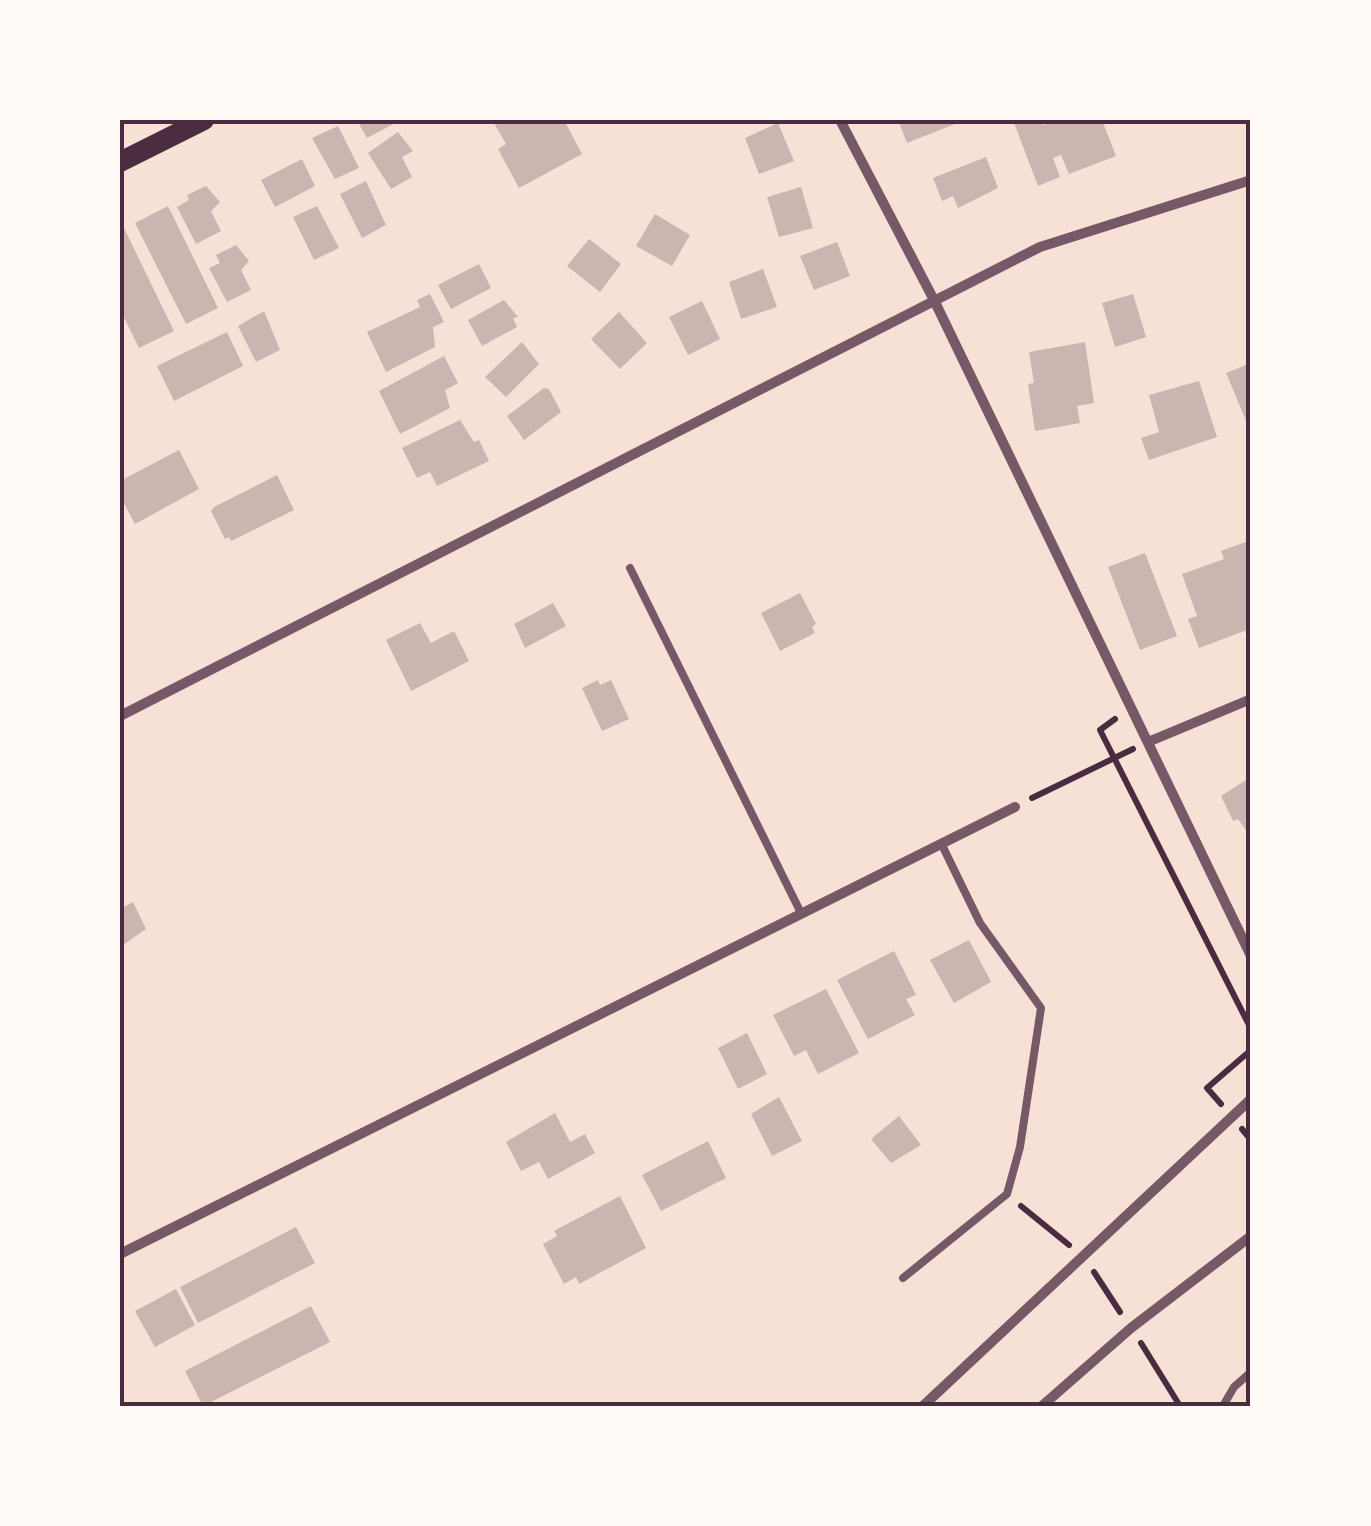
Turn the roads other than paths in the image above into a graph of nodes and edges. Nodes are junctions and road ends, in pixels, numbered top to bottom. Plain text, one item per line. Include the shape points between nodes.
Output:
1 (204, 120) edge
2 (840, 120) edge
3 (120, 162) edge
4 (1251, 180) edge
5 (934, 300) junction
6 (630, 568) dead end
7 (1251, 699) edge
8 (120, 716) edge
9 (1148, 742) junction
10 (1015, 806) road end
11 (942, 844) junction
12 (801, 914) junction
13 (1251, 956) edge
14 (1251, 1099) edge
15 (1251, 1236) edge
16 (120, 1254) edge
17 (903, 1278) dead end
18 (1251, 1372) edge
19 (923, 1406) edge
20 (1042, 1406) edge
21 (1223, 1406) edge

1 - 3 main road
2 - 5 street
4 - 5 street via 1040,247
5 - 8 street
5 - 9 street
6 - 12 lane
7 - 9 street
9 - 13 street
10 - 11 street
11 - 12 street
11 - 17 lane via 980,924 1041,1008 1020,1147 1006,1194
12 - 16 street
14 - 19 street
15 - 20 street
18 - 21 lane

